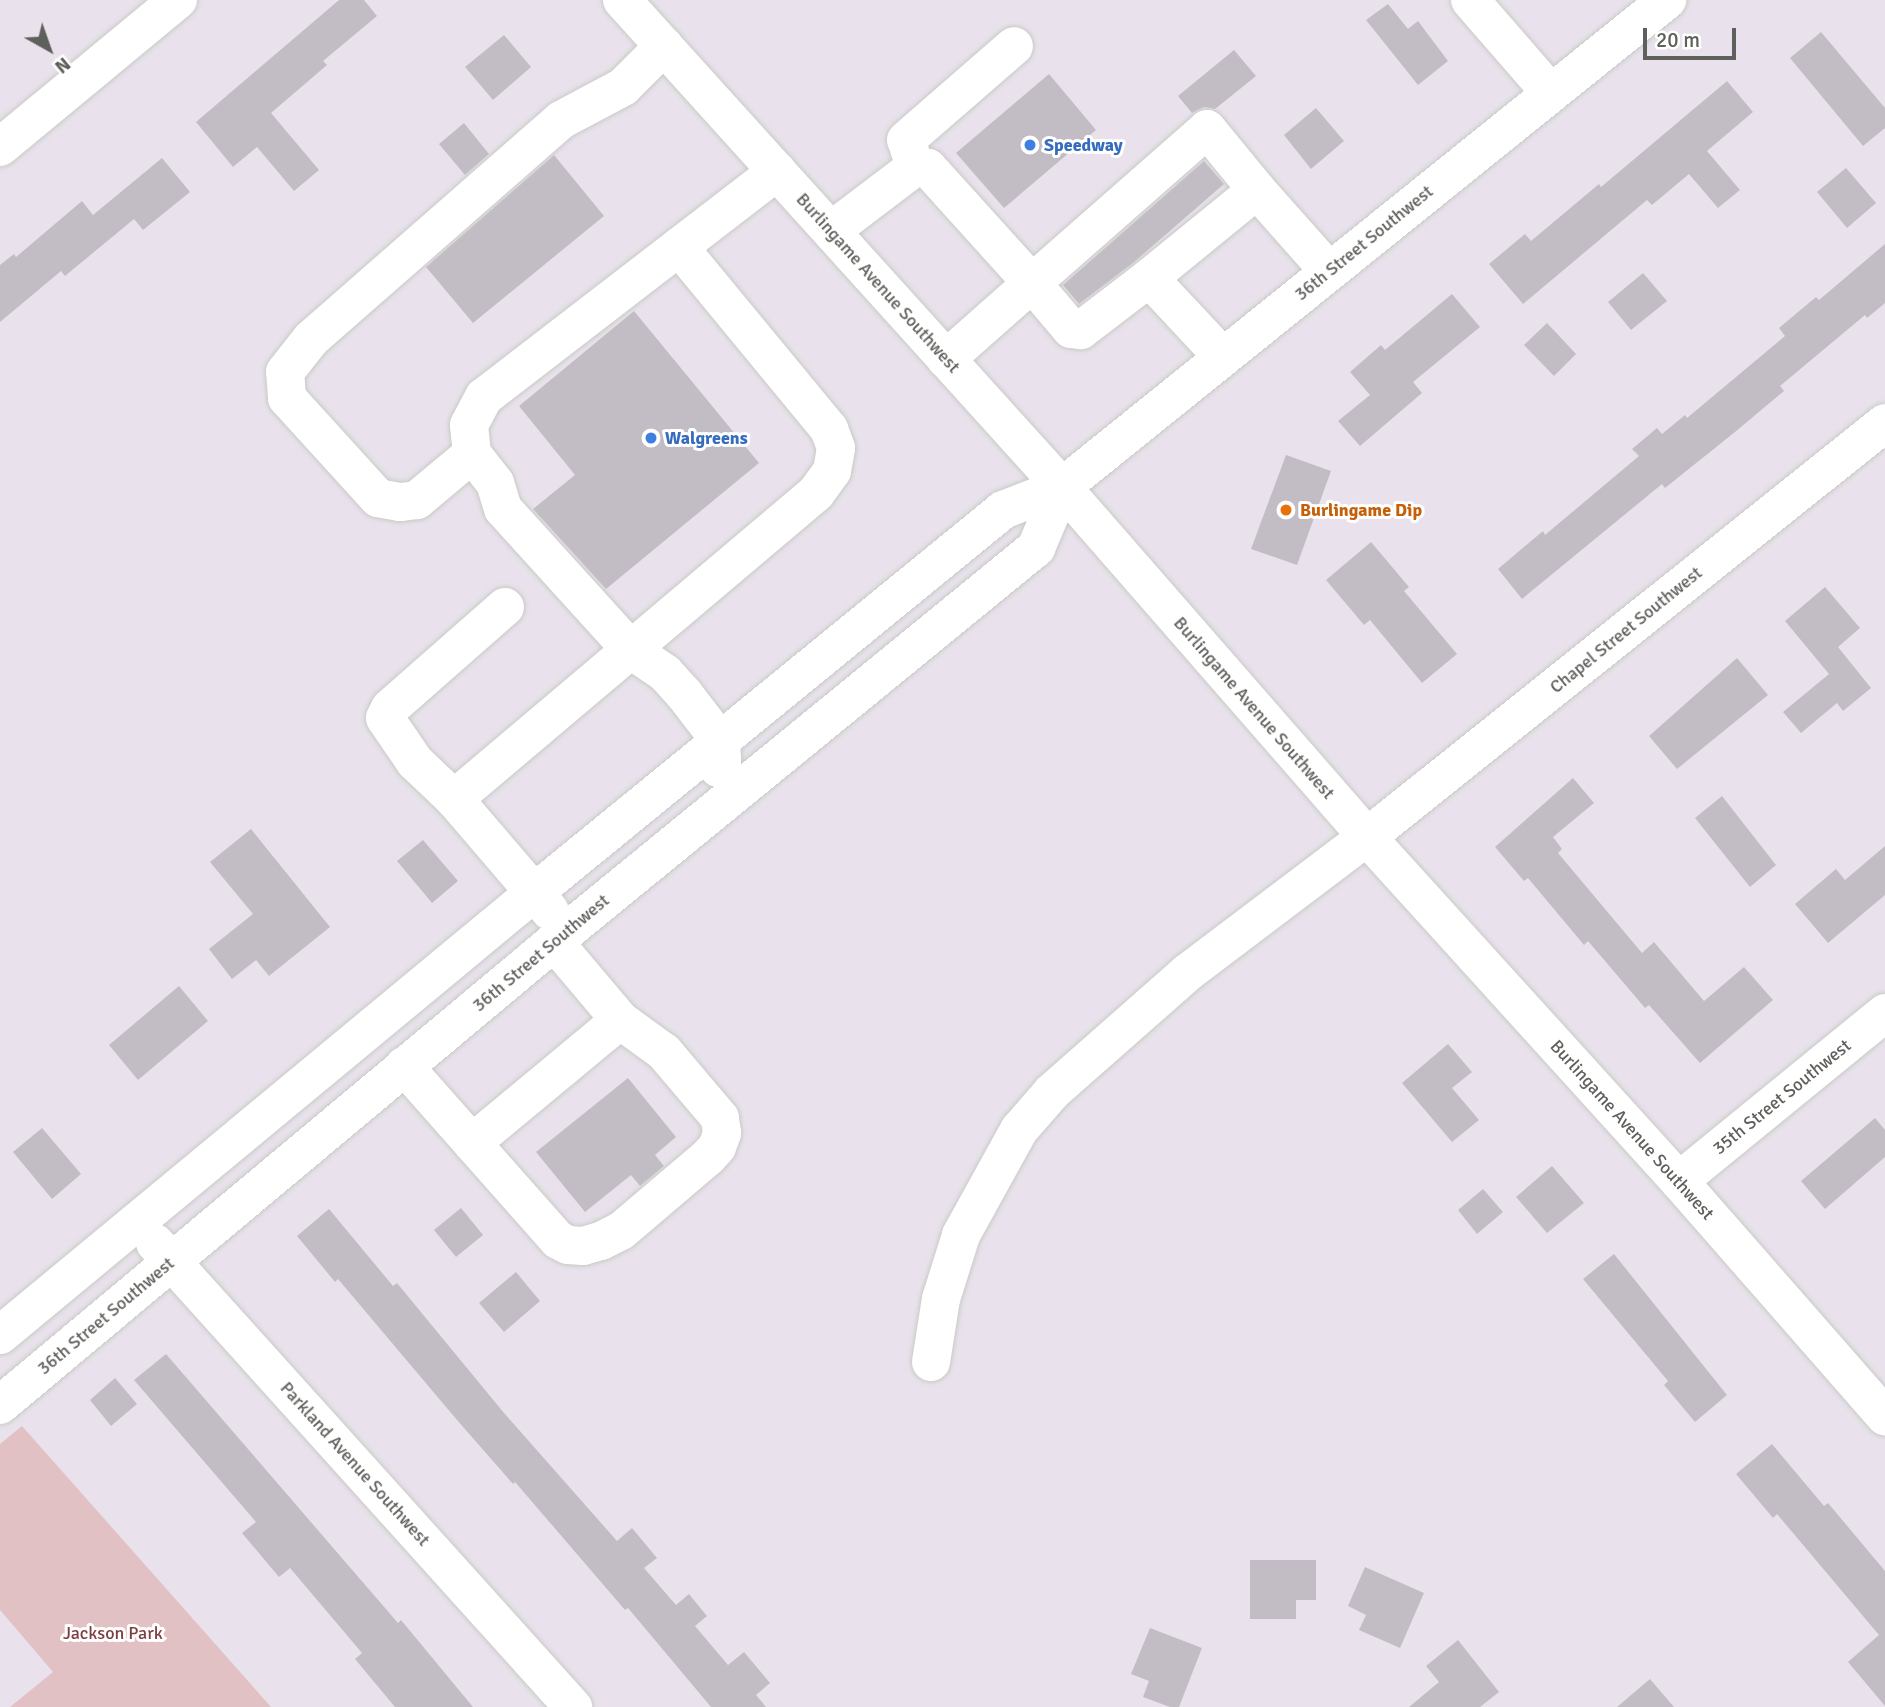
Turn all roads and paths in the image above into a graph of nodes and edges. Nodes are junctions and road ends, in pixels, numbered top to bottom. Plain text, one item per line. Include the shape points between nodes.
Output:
1 (177, 0) edge
2 (622, 0) edge
3 (1470, 0) edge
4 (1667, 0) edge
5 (664, 46) junction
6 (1014, 46) dead end
7 (1550, 92) junction
8 (0, 147) edge
9 (915, 167) junction
10 (777, 171) junction
11 (1257, 190) junction
12 (832, 230) junction
13 (679, 247) junction
14 (1329, 271) junction
15 (1149, 278) junction
16 (1032, 283) junction
17 (1223, 357) junction
18 (946, 359) junction
19 (1885, 423) edge
20 (472, 454) junction
21 (1062, 487) junction
22 (505, 607) dead end
23 (631, 650) junction
24 (721, 742) junction
25 (454, 799) junction
26 (1367, 837) junction
27 (635, 876) junction
28 (535, 892) junction
29 (560, 937) junction
30 (1885, 1013) edge
31 (620, 1020) junction
32 (404, 1066) junction
33 (472, 1143) junction
34 (1679, 1181) junction
35 (136, 1223) junction
36 (172, 1260) junction
37 (0, 1335) edge
38 (931, 1362) dead end
39 (0, 1405) edge
40 (1885, 1416) edge
41 (573, 1707) edge

1 - 8 street
2 - 5 street, Burlingame Avenue Southwest
3 - 7 street
4 - 7 street, 36th Street Southwest
5 - 10 street, Burlingame Avenue Southwest
5 - 20 street via 623,87 550,129 310,339 285,372 286,398 378,498 416,500
6 - 9 street via 906,140
7 - 14 street, 36th Street Southwest
9 - 12 street
9 - 16 street via 928,168
10 - 12 street, Burlingame Avenue Southwest
10 - 13 street
11 - 14 street
11 - 15 street
11 - 16 street via 1207,129
12 - 18 street, Burlingame Avenue Southwest
13 - 20 street via 484,397 470,425
13 - 23 street via 830,429 836,448 832,471 816,493
14 - 17 street, 36th Street Southwest
15 - 16 street via 1081,330 1071,329
15 - 17 street
16 - 18 street
17 - 21 street, 36th Street Southwest
18 - 21 street, Burlingame Avenue Southwest
19 - 26 street, Chapel Street Southwest
20 - 23 street via 495,483 503,509
21 - 24 street, 36th Street Southwest via 1003,510
21 - 26 street, Burlingame Avenue Southwest
21 - 27 street, 36th Street Southwest via 1036,548
22 - 25 street via 390,708 385,718 415,762
23 - 24 street via 665,673
23 - 25 street
24 - 27 street via 722,760 716,774 670,824
24 - 28 street, 36th Street Southwest
25 - 28 street
26 - 34 street, Burlingame Avenue Southwest
26 - 38 street, Chapel Street Southwest via 1187,973 1052,1092 1019,1130 961,1235 941,1298
27 - 29 street, 36th Street Southwest
28 - 29 street
28 - 35 street, 36th Street Southwest
29 - 31 street
29 - 32 street, 36th Street Southwest
30 - 34 street, 35th Street Southwest
31 - 33 street
31 - 33 street via 664,1052 720,1118 722,1133 708,1157 631,1223 601,1241 568,1245 558,1240
32 - 33 street
32 - 36 street, 36th Street Southwest
34 - 40 street, Burlingame Avenue Southwest
35 - 36 street, Parkland Avenue Southwest
35 - 37 street, 36th Street Southwest
36 - 39 street, 36th Street Southwest
36 - 41 street, Parkland Avenue Southwest

